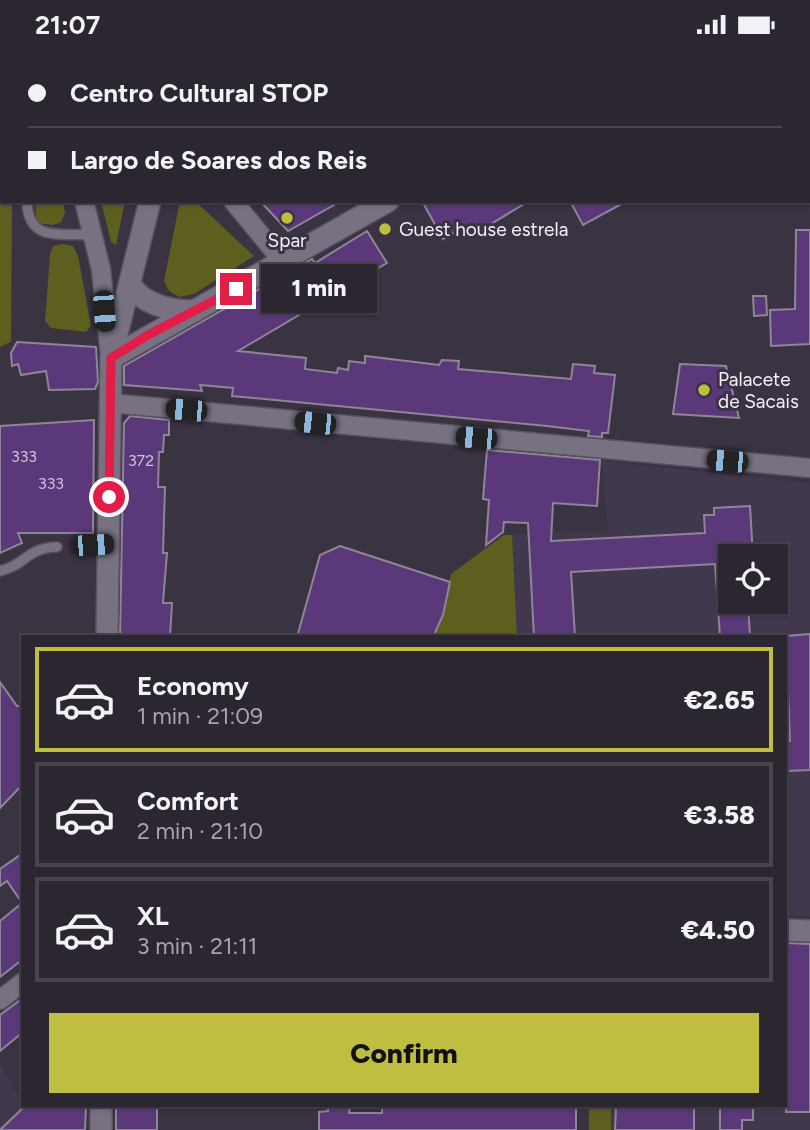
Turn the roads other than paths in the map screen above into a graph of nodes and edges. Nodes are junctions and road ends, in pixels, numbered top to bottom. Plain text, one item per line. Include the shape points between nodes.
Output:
1 (27, 203) edge
2 (85, 203) edge
3 (150, 203) edge
4 (235, 203) edge
5 (385, 203) edge
6 (93, 235) junction
7 (283, 262) junction
8 (101, 269) junction
9 (131, 286) junction
10 (196, 311) junction
11 (111, 358) junction
12 (110, 403) junction
13 (810, 468) edge
14 (57, 547) dead end
15 (0, 571) edge
16 (107, 635) edge
17 (787, 930) edge
18 (810, 930) edge
19 (21, 983) edge
20 (0, 999) edge
21 (101, 1107) edge
22 (101, 1130) edge

1 - 6 lane via 31,224 38,230
2 - 6 street
3 - 9 main road
4 - 7 street
5 - 7 main road
6 - 8 street
7 - 10 main road
8 - 9 street via 124,278
8 - 11 street
9 - 10 main road via 142,298 162,307
9 - 11 main road
10 - 11 main road
11 - 12 main road
12 - 13 street
12 - 16 main road via 104,545
14 - 15 lane via 39,548 12,568
17 - 18 main road
19 - 20 street
21 - 22 main road

